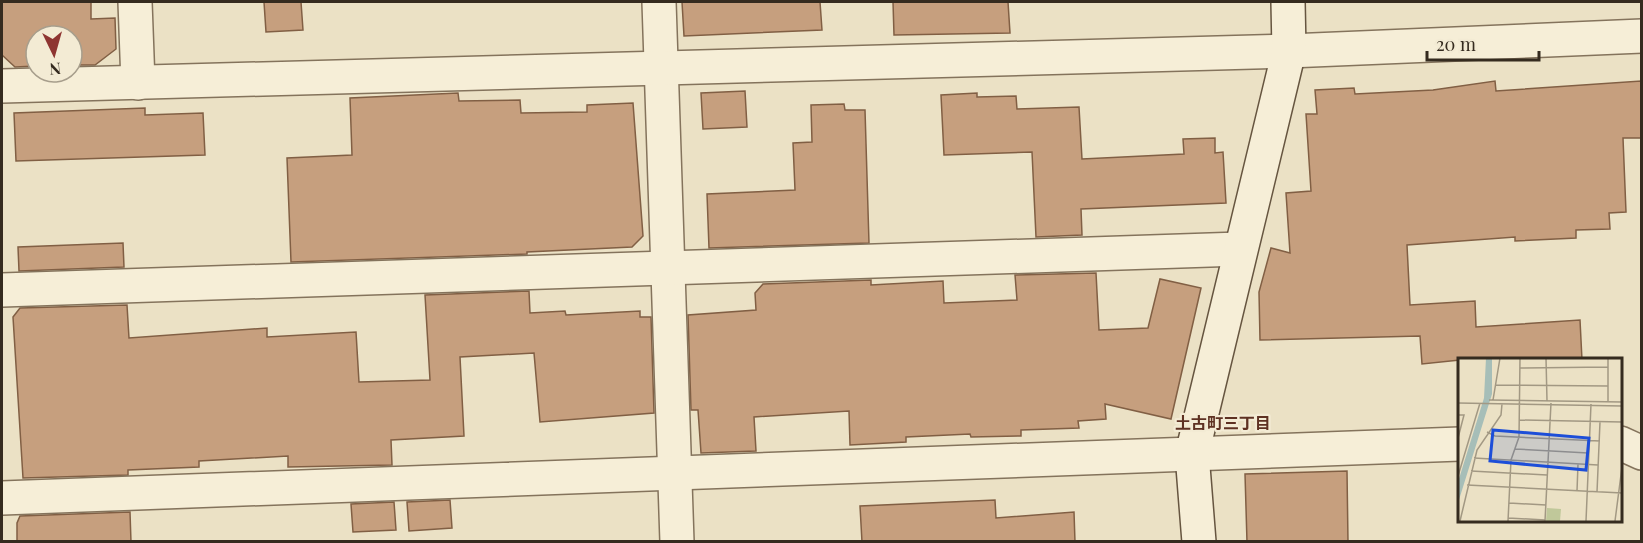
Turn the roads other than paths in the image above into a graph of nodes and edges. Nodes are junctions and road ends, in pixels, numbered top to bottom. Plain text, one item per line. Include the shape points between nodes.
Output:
1 (135, 2) edge
2 (659, 2) edge
3 (1288, 2) edge
4 (1641, 36) edge
5 (1289, 51) junction
6 (662, 69) junction
7 (138, 83) junction
8 (2, 86) edge
9 (1240, 249) junction
10 (668, 268) junction
11 (2, 291) edge
12 (1458, 444) edge
13 (1622, 444) edge
14 (1641, 453) edge
15 (1192, 454) junction
16 (675, 475) junction
17 (2, 498) edge
18 (677, 542) edge
19 (1199, 542) edge

1 - 7 street
2 - 6 street
3 - 5 street
4 - 5 street
5 - 6 street
5 - 9 street
6 - 7 street
6 - 10 street
7 - 8 street
9 - 10 street
9 - 15 street
10 - 11 street
10 - 16 street
12 - 15 street
13 - 14 street
15 - 16 street
15 - 19 street
16 - 17 street
16 - 18 street

